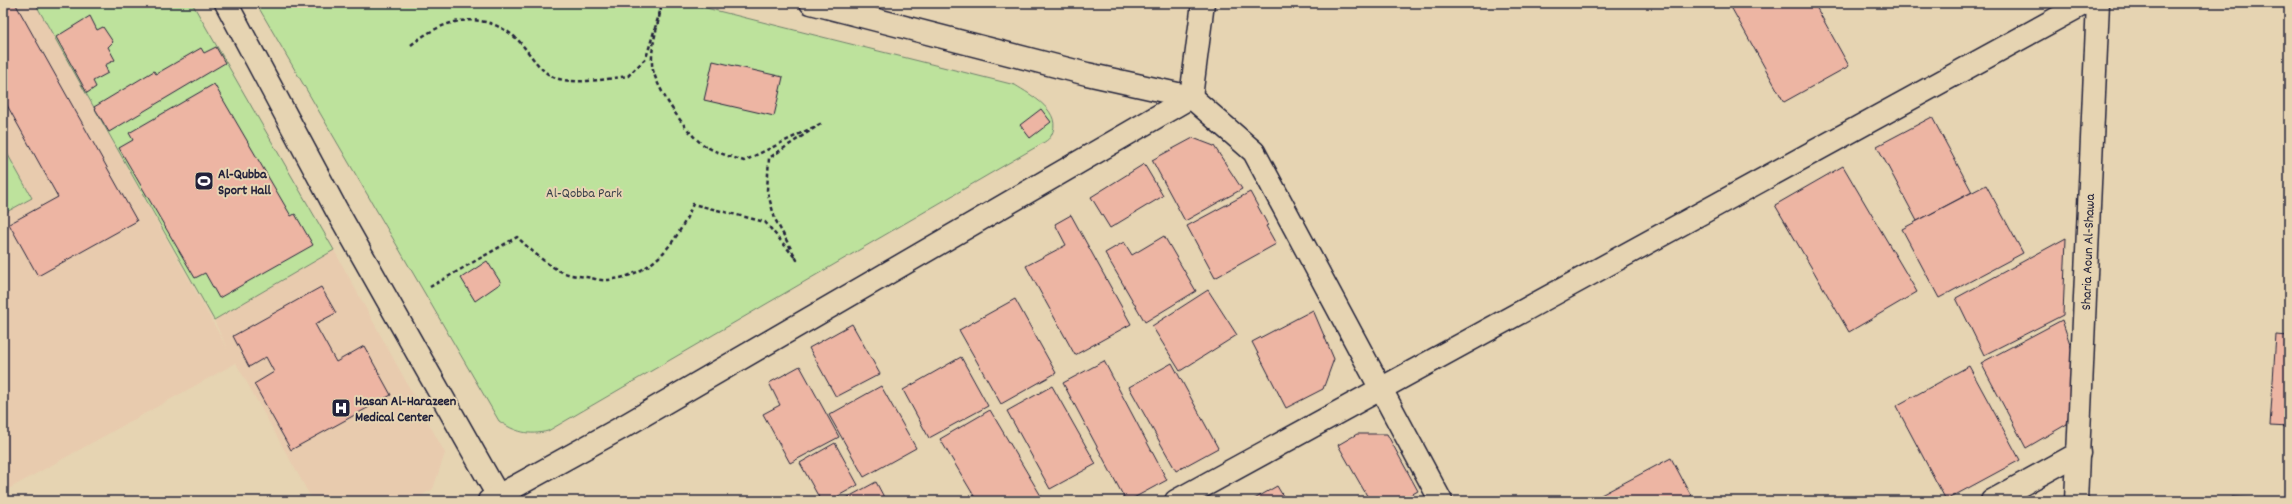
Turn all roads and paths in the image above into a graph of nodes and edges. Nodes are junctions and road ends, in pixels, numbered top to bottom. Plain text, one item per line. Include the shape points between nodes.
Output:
1 (226, 3) edge
2 (811, 3) edge
3 (1203, 3) edge
4 (2085, 3) edge
5 (2098, 3) edge
6 (411, 45) dead end
7 (1191, 97) junction
8 (430, 287) dead end
9 (1380, 388) junction
10 (2079, 453) junction
11 (496, 499) edge
12 (1176, 501) edge
13 (1441, 501) edge
14 (1992, 501) edge
15 (2076, 501) edge

1 - 11 street
2 - 7 street via 1088,74
3 - 7 street
4 - 9 street
5 - 10 street, Sharia Aoun Al-Shawa
6 - 8 path via 443,24 469,19 510,34 548,74 561,79 567,81 628,76 646,58 661,8 652,62 654,79 666,100 700,143 717,152 744,160 822,123 769,158 767,190 775,219 797,260 766,222 693,204 685,225 672,244 655,262 633,273 607,280 560,272 517,237
7 - 9 street via 1254,152
7 - 11 street
9 - 12 street
9 - 13 street
10 - 14 street
10 - 15 street, Sharia Aoun Al-Shawa

